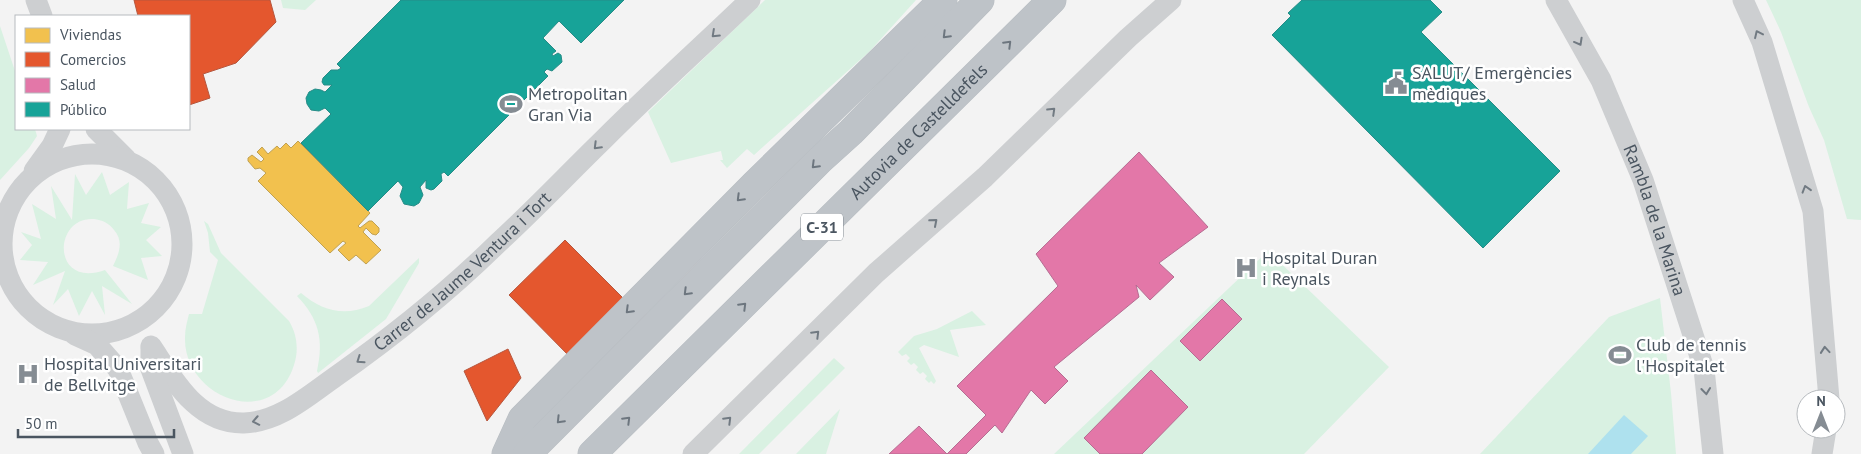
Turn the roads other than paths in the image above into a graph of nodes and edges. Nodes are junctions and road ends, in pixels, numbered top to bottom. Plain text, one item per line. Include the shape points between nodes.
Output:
1 (36, 0) edge
2 (750, 0) edge
3 (930, 0) edge
4 (943, 0) edge
5 (980, 0) edge
6 (1052, 0) edge
7 (1171, 0) edge
8 (1556, 0) edge
9 (1743, 0) edge
10 (42, 15) edge
11 (864, 77) junction
12 (60, 130) edge
13 (97, 130) edge
14 (851, 132) junction
15 (130, 162) junction
16 (30, 178) junction
17 (163, 300) junction
18 (73, 334) junction
19 (152, 346) junction
20 (1828, 389) edge
21 (1824, 439) edge
22 (150, 450) edge
23 (183, 454) edge
24 (506, 454) edge
25 (527, 454) edge
26 (592, 454) edge
27 (693, 454) edge
28 (1713, 454) edge
29 (1822, 454) edge

1 - 10 street
2 -> 19 street, Carrer de Jaume Ventura i Tort via 472,267 377,347 300,402 260,421 244,423 210,415 180,390
3 - 11 highway
4 - 11 highway
5 -> 14 highway, C-31
26 -> 6 highway, Autovia de Castelldefels / C-31
27 -> 7 street via 876,273 985,177
8 -> 28 street, Rambla de la Marina via 1600,80 1643,180 1704,369
20 -> 9 street via 1813,211 1762,42
11 - 14 highway
11 -> 24 highway via 522,419
12 - 16 street
13 - 15 street
14 -> 25 highway, C-31
15 - 16 street via 105,154 78,155 56,161
15 - 17 street via 155,178 176,208 182,255 175,281
16 - 18 street via 15,195 6,214 1,238 8,278 19,298 36,316
17 - 18 street via 148,316 131,327 106,334
17 - 19 street via 152,329
18 - 22 street via 97,345 118,369
19 - 23 street via 151,369
21 - 29 street

